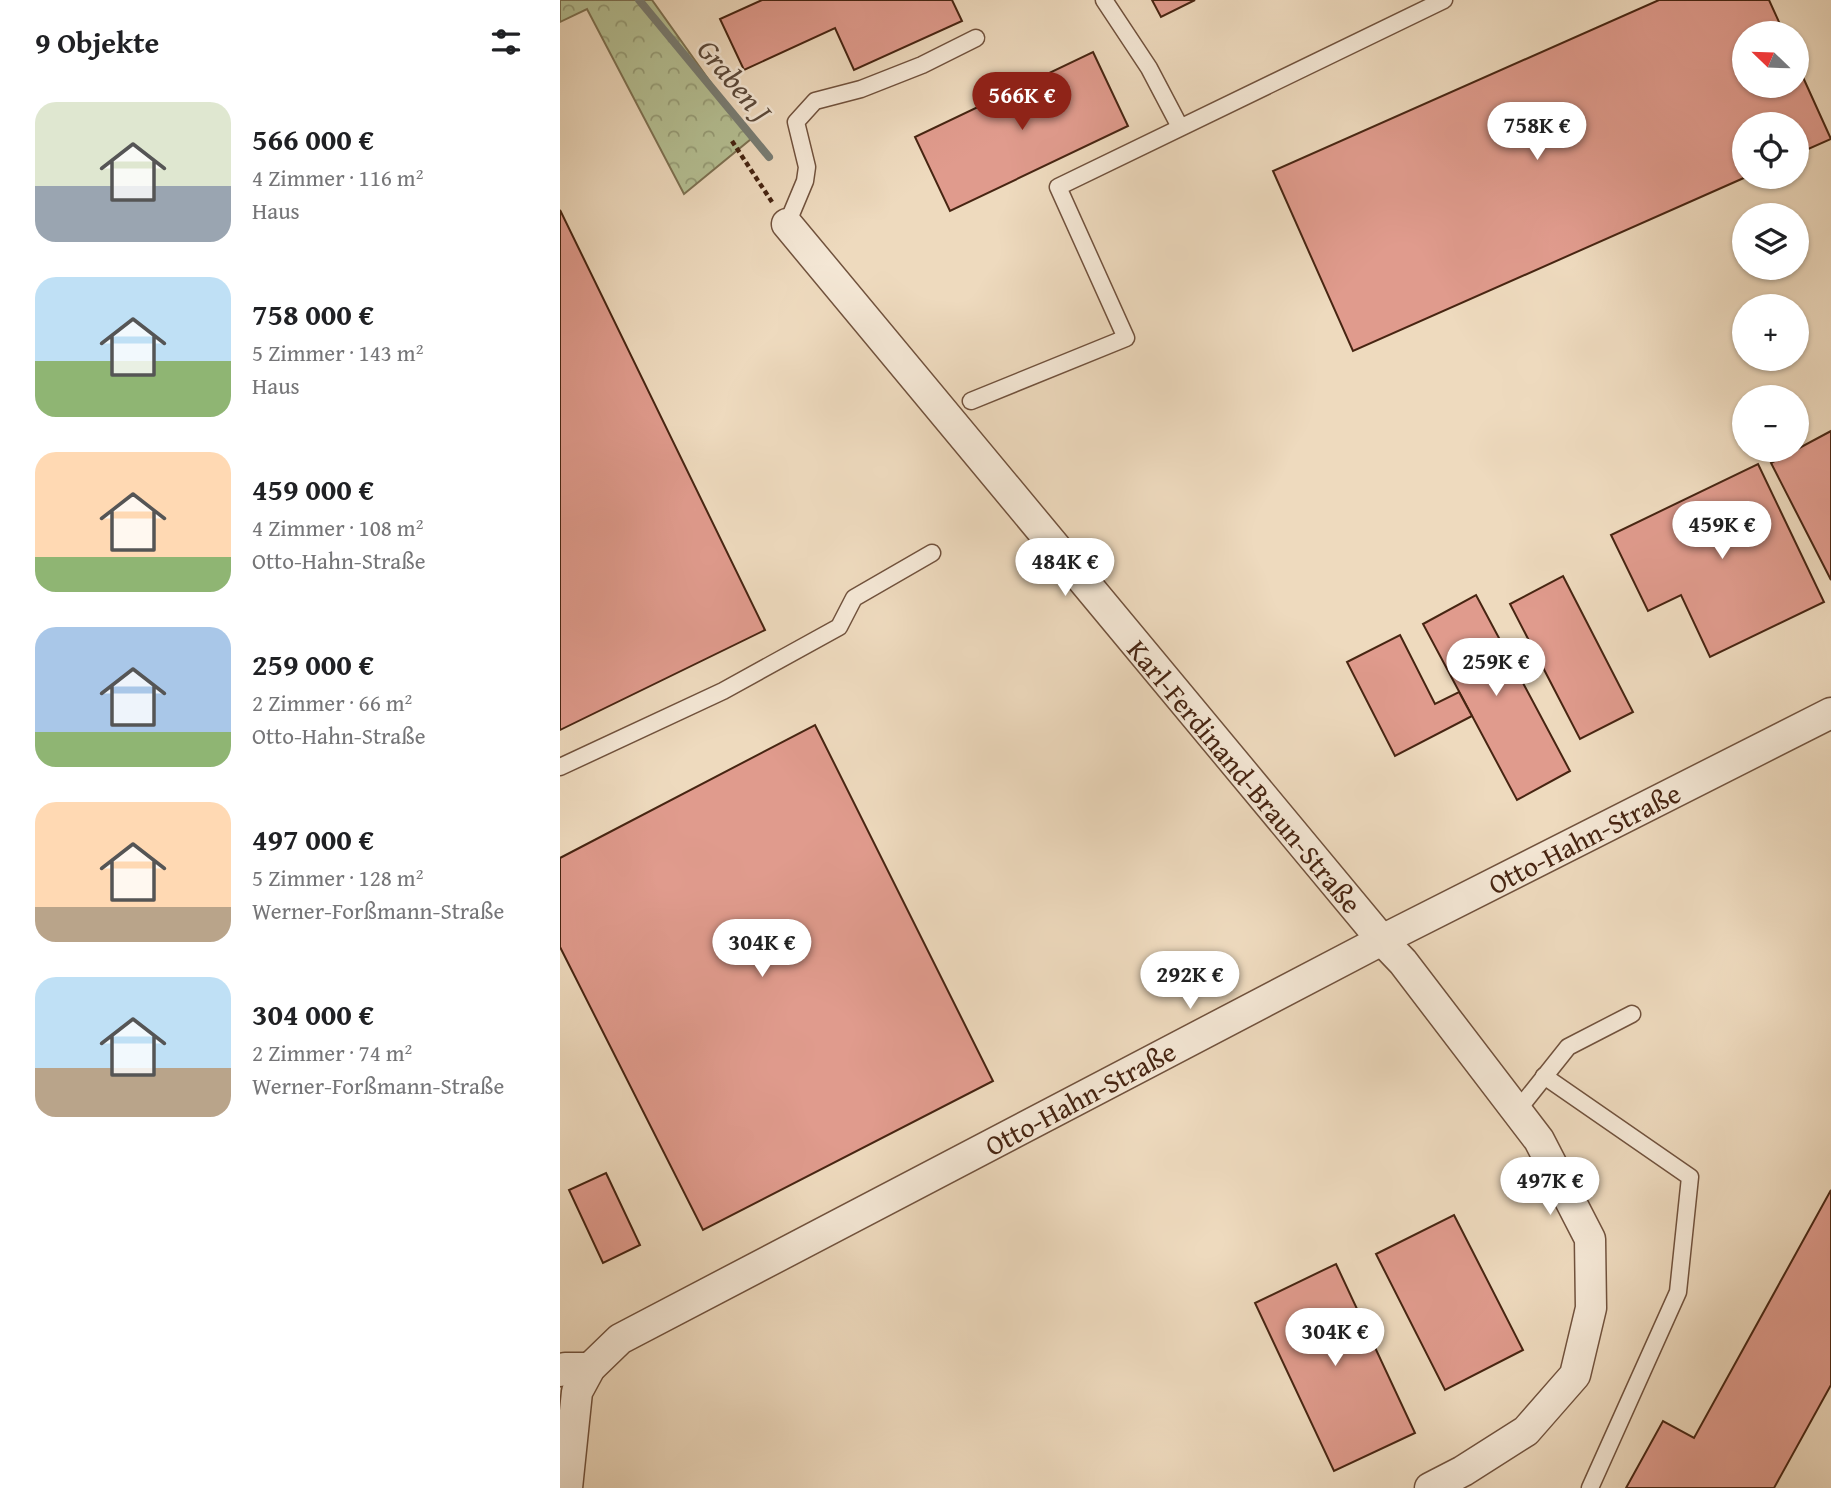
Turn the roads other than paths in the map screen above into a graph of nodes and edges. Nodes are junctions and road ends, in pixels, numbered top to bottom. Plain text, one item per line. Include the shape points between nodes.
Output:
1 (1104, 0) edge
2 (1444, 0) edge
3 (976, 38) dead end
4 (1180, 127) junction
5 (787, 224) joint
6 (971, 401) dead end
7 (932, 553) dead end
8 (1831, 713) edge
9 (560, 767) edge
10 (1382, 940) junction
11 (1632, 1014) dead end
12 (1544, 1076) junction
13 (1517, 1111) junction
14 (590, 1368) junction
15 (560, 1371) edge
16 (567, 1488) edge
17 (1430, 1488) edge
18 (1590, 1488) edge

1 - 4 lane via 1149,68
2 - 4 lane
3 - 5 lane via 922,65 815,102 796,122 807,167
4 - 6 lane via 1058,187 1126,338
5 - 10 street, Karl-Ferdinand-Braun-Straße
7 - 9 lane via 854,597 839,627 723,691
8 - 10 street, Otto-Hahn-Straße
10 - 13 street, Karl-Ferdinand-Braun-Straße
10 - 14 street, Otto-Hahn-Straße via 620,1339
11 - 12 lane via 1568,1047
12 - 13 lane
12 - 18 lane via 1690,1177 1678,1292
13 - 17 street, Karl-Ferdinand-Braun-Straße via 1539,1140 1590,1238 1591,1308 1576,1375 1527,1432
14 - 15 street
14 - 16 street via 578,1392

